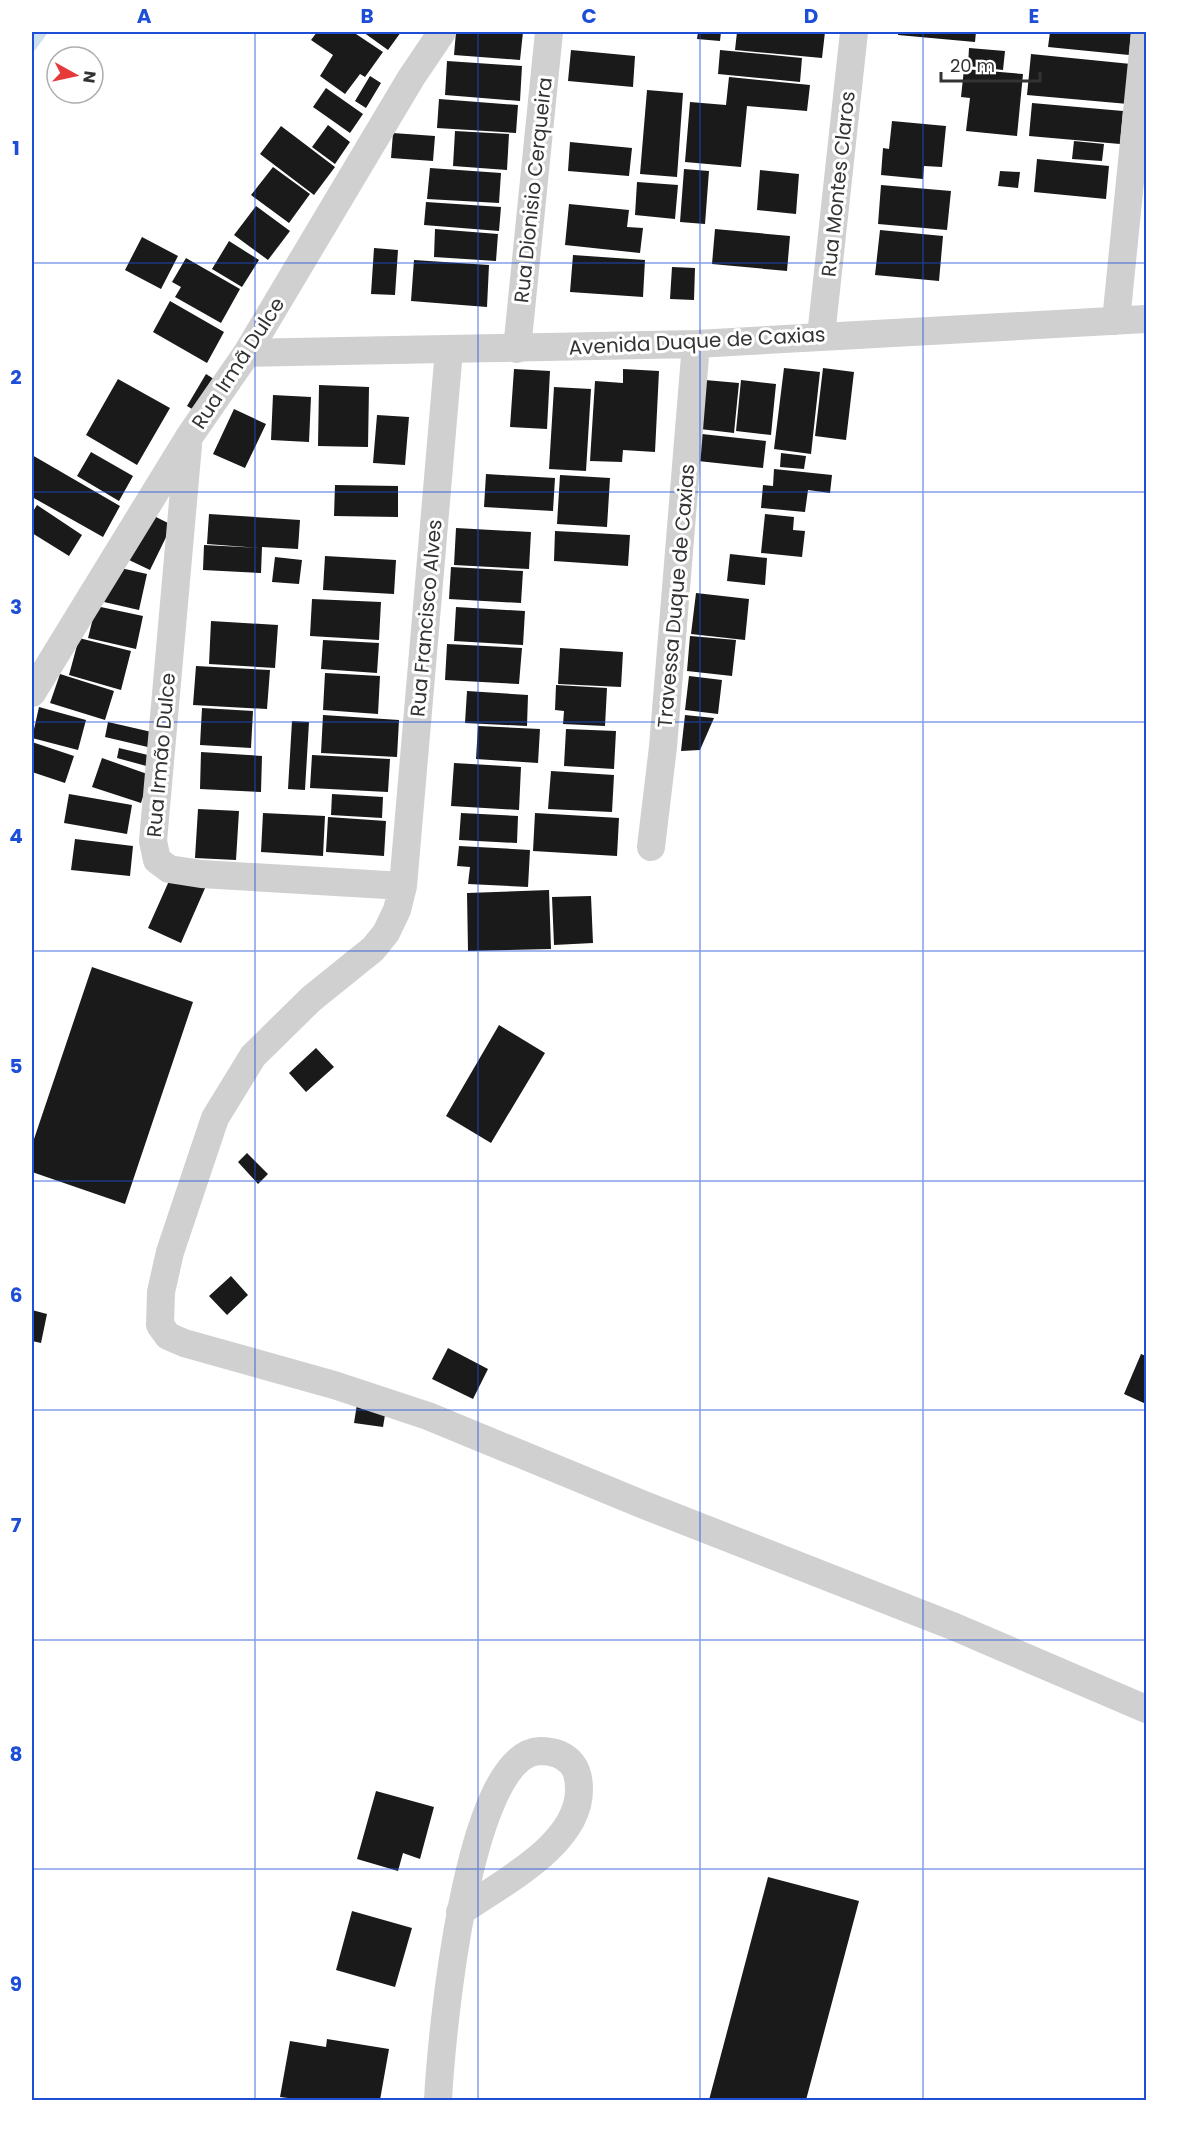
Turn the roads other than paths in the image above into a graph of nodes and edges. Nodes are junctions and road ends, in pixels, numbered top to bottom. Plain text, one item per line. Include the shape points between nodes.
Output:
1 (442, 32) edge
2 (549, 32) edge
3 (854, 32) edge
4 (1145, 32) edge
5 (1146, 319) edge
6 (1116, 321) junction
7 (821, 336) junction
8 (696, 344) junction
9 (517, 349) junction
10 (449, 350) junction
11 (248, 353) junction
12 (189, 437) junction
13 (32, 693) edge
14 (651, 847) dead end
15 (403, 886) junction
16 (1146, 1708) edge
17 (460, 1912) junction
18 (438, 2100) edge

1 - 11 street, Rua Irmã Dulce
2 - 9 street, Rua Dionisio Cerqueira
3 - 7 street, Rua Montes Claros
4 - 6 street
5 - 6 street, Avenida Duque de Caxias
6 - 7 street, Avenida Duque de Caxias
7 - 8 street, Avenida Duque de Caxias
8 - 9 street, Avenida Duque de Caxias
8 - 14 street, Travessa Duque de Caxias via 664,736
9 - 10 street, Avenida Duque de Caxias
10 - 11 street, Avenida Duque de Caxias
10 - 15 street, Rua Francisco Alves
11 - 12 street, Rua Irmã Dulce
12 - 13 street, Rua Irmã Dulce
12 - 15 street, Rua Irmão Dulce via 153,841 157,860 169,868 201,874
15 - 16 street, Rua Francisco Alves via 397,910 380,941 311,999 253,1056 215,1118 161,1292 160,1325 168,1336 428,1416 644,1506 955,1627
17 - 17 street via 550,1848 564,1833 579,1792 576,1768 568,1759 534,1752 521,1757 504,1778 486,1815
17 - 18 street

